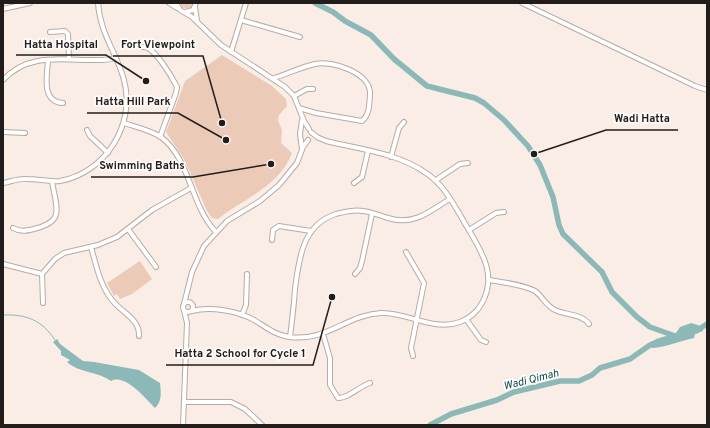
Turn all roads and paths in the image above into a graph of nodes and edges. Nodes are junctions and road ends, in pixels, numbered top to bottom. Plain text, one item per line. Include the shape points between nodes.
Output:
1 (30, 3) edge
2 (98, 3) edge
3 (169, 3) edge
4 (176, 3) edge
5 (246, 3) edge
6 (522, 3) edge
7 (195, 5) edge
8 (178, 8) junction
9 (3, 9) edge
10 (184, 12) junction
11 (241, 20) junction
12 (197, 22) junction
13 (50, 32) dead end
14 (300, 37) dead end
15 (143, 47) dead end
16 (231, 52) junction
17 (115, 58) junction
18 (69, 59) junction
19 (48, 61) junction
20 (274, 78) junction
21 (3, 80) edge
22 (313, 89) dead end
23 (707, 90) edge
24 (294, 96) junction
25 (63, 103) dead end
26 (299, 108) junction
27 (302, 118) junction
28 (404, 122) dead end
29 (124, 123) junction
30 (87, 130) dead end
31 (310, 131) junction
32 (3, 132) edge
33 (25, 132) dead end
34 (300, 132) junction
35 (160, 137) junction
36 (317, 137) junction
37 (301, 138) junction
38 (308, 139) junction
39 (302, 150) junction
40 (368, 151) junction
41 (108, 153) junction
42 (391, 157) junction
43 (468, 163) dead end
44 (436, 180) junction
45 (52, 181) junction
46 (3, 183) edge
47 (354, 183) dead end
48 (191, 188) junction
49 (450, 199) junction
50 (504, 212) dead end
51 (372, 214) junction
52 (13, 228) dead end
53 (128, 229) junction
54 (469, 230) junction
55 (311, 231) junction
56 (216, 232) junction
57 (272, 240) dead end
58 (91, 247) junction
59 (406, 252) dead end
60 (3, 264) edge
61 (156, 268) dead end
62 (42, 274) junction
63 (246, 274) dead end
64 (355, 274) dead end
65 (490, 280) junction
66 (188, 290) junction
67 (43, 303) dead end
68 (184, 304) junction
69 (192, 304) junction
70 (203, 309) junction
71 (184, 310) junction
72 (192, 311) junction
73 (242, 315) junction
74 (466, 319) junction
75 (417, 320) junction
76 (186, 323) junction
77 (589, 324) dead end
78 (323, 334) junction
79 (139, 336) dead end
80 (290, 337) junction
81 (486, 342) dead end
82 (413, 356) dead end
83 (370, 383) dead end
84 (184, 402) junction
85 (183, 425) edge
86 (262, 425) edge

1 - 9 street
2 - 17 street via 101,22
3 - 8 street
4 - 8 street
5 - 11 street
6 - 23 street
7 - 10 street via 190,12
7 - 12 street
8 - 10 street
10 - 12 street
11 - 14 street
11 - 16 street
12 - 16 street
13 - 18 street via 65,31 68,34
15 - 35 street via 147,46 153,51 177,87
16 - 20 street
17 - 18 street
17 - 29 street via 124,82
18 - 19 street
19 - 21 street via 24,64
19 - 25 street via 48,95 54,102
20 - 24 street
20 - 26 street via 316,64 329,64 361,76 368,82 371,91 367,116 362,121
22 - 24 street via 307,89
24 - 26 street
26 - 27 street
27 - 31 street
27 - 34 street
28 - 42 street via 399,129
29 - 35 street
29 - 41 street
30 - 41 street
31 - 34 street via 305,128
31 - 36 street
31 - 38 street
32 - 33 street
34 - 37 street
35 - 48 street via 175,153
36 - 38 street
36 - 40 street
37 - 38 street
37 - 39 street
38 - 39 street
39 - 56 street via 297,163 279,185
40 - 42 street
40 - 47 street via 362,177
41 - 45 street via 98,164 84,173
42 - 44 street via 411,164
43 - 44 street via 460,164
44 - 49 street
45 - 46 street via 27,179
45 - 52 street via 57,212 54,220 44,226 24,231
48 - 53 street via 152,210
48 - 56 street
49 - 51 street via 413,220 400,221
49 - 54 street
50 - 54 street via 496,213
51 - 55 street via 346,211 331,216
51 - 64 street via 362,261
53 - 58 street
53 - 61 street
54 - 65 street via 488,264
55 - 57 street via 279,226 273,230
55 - 80 street via 300,251
56 - 66 street via 204,246 197,260
58 - 62 street via 64,253
58 - 79 street via 107,294 133,320 139,329
59 - 75 street via 424,282
60 - 62 street
62 - 67 street
63 - 73 street via 246,305
65 - 74 street via 481,305
65 - 77 street via 534,291 555,310 584,319
66 - 68 street
66 - 69 street
68 - 69 street
68 - 71 street
69 - 70 street
69 - 72 street
70 - 72 street
70 - 73 street
71 - 72 street
71 - 76 street
72 - 76 street
73 - 80 street via 276,334
74 - 75 street via 450,325
74 - 81 street via 481,340
75 - 78 street via 392,314 369,315
75 - 82 street via 411,348
76 - 84 street
78 - 80 street
78 - 83 street via 330,358 330,385 338,398 345,397
84 - 85 street
84 - 86 street via 231,402 245,409

